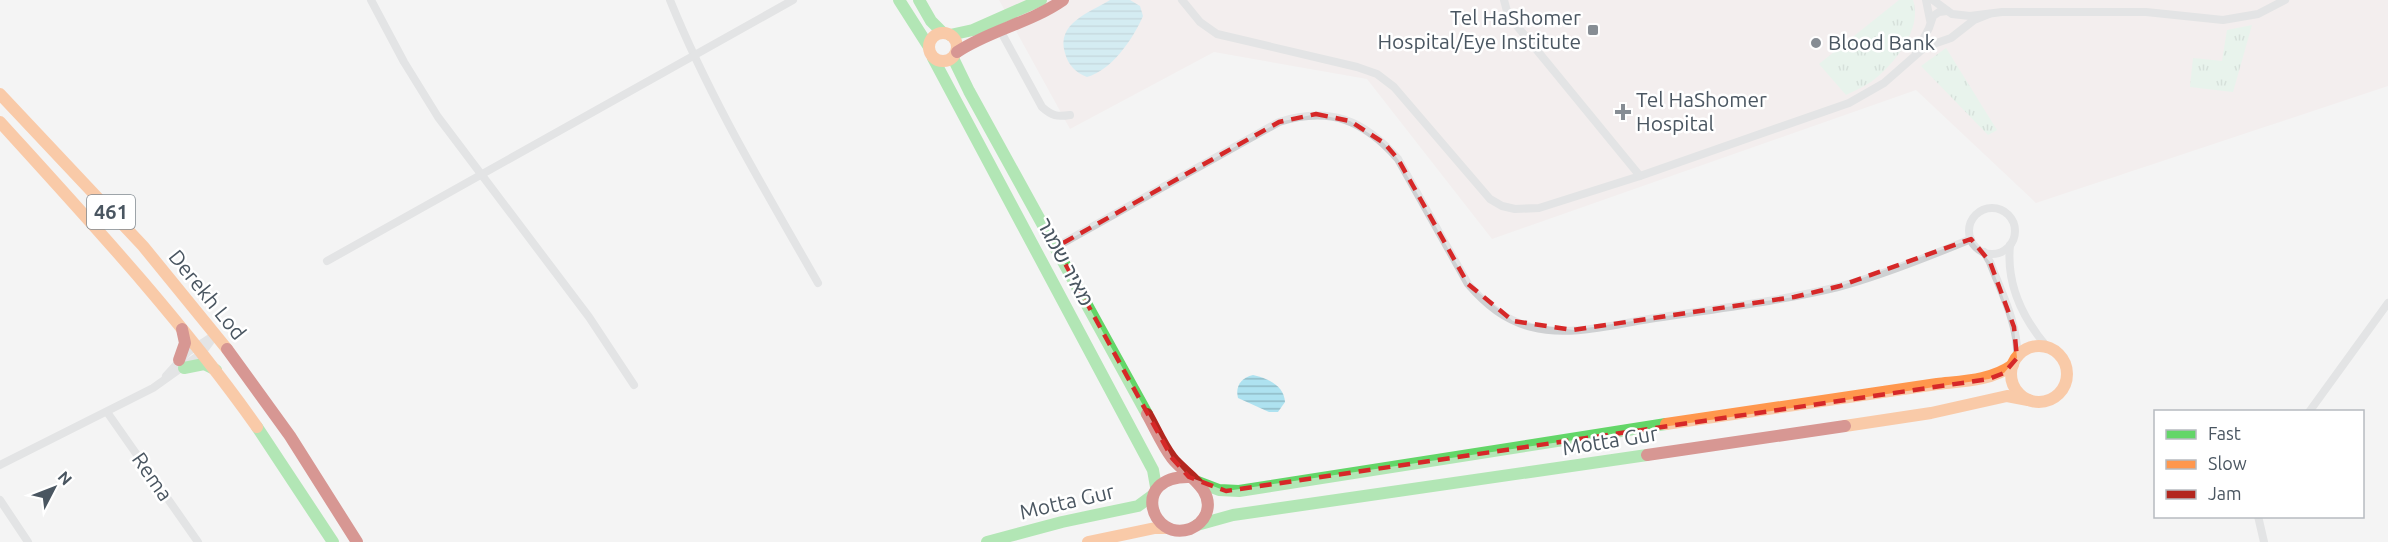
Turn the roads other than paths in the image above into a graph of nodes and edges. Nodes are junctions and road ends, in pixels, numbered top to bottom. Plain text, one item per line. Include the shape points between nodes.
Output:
1 (371, 0) edge
2 (670, 0) edge
3 (793, 0) edge
4 (899, 0) edge
5 (919, 0) edge
6 (1041, 0) edge
7 (1063, 0) edge
8 (1182, 0) edge
9 (1504, 0) edge
10 (1926, 0) edge
11 (1933, 0) edge
12 (2285, 0) edge
13 (1950, 13) junction
14 (1989, 14) junction
15 (1930, 24) junction
16 (1000, 30) junction
17 (1956, 33) junction
18 (947, 34) junction
19 (1946, 40) junction
20 (931, 52) junction
21 (1916, 54) junction
22 (694, 55) junction
23 (955, 55) junction
24 (0, 94) edge
25 (1070, 115) dead end
26 (0, 122) edge
27 (480, 175) junction
28 (1640, 176) junction
29 (1971, 239) junction
30 (2010, 244) junction
31 (1056, 247) junction
32 (1984, 252) junction
33 (327, 261) dead end
34 (818, 283) dead end
35 (2388, 303) edge
36 (181, 327) junction
37 (216, 334) junction
38 (2048, 348) junction
39 (199, 349) junction
40 (2015, 362) junction
41 (182, 364) junction
42 (216, 371) junction
43 (634, 385) dead end
44 (2028, 400) junction
45 (2310, 410) edge
46 (107, 412) junction
47 (0, 465) edge
48 (1193, 479) junction
49 (1155, 491) junction
50 (0, 500) edge
51 (2258, 518) edge
52 (1197, 525) junction
53 (1167, 528) junction
54 (28, 542) edge
55 (198, 542) edge
56 (333, 542) edge
57 (357, 542) edge
58 (987, 542) edge
59 (1088, 542) edge
60 (2264, 542) edge

1 - 27 street via 424,96
2 - 22 street
3 - 22 street
4 - 20 street, מאיר שמגר
5 - 18 street via 931,21
6 - 18 street via 973,30
7 - 16 street via 1036,17
8 - 28 street via 1216,34 1357,67 1388,81 1479,188 1502,206 1539,208
9 - 28 street via 1508,15
10 - 15 street
11 - 13 street
12 - 14 street via 2258,14 2223,20 2146,12
13 - 14 street
13 - 15 street via 1935,14
13 - 17 street via 1958,25
14 - 17 street
15 - 19 street via 1936,38
15 - 21 street
16 - 23 street via 972,41
16 - 25 street via 1042,107 1058,117
17 - 19 street
18 - 20 street via 935,35
18 - 23 street via 957,42
19 - 21 street
20 - 23 street via 945,62
20 - 49 street, מאיר שמגר via 1153,470
21 - 28 street via 1879,87 1849,103
22 - 27 street
22 - 34 street
23 - 31 street, מאיר שמגר via 964,83
24 - 37 street, Derekh Lod / 461 via 143,246
26 - 36 street, Derekh Lod / 461
27 - 33 street
27 - 43 street via 582,308
29 - 30 street via 1969,229 1974,216 1996,208 2014,224
29 - 31 street via 1840,286 1794,297 1573,330 1533,328 1497,312 1468,284 1398,159 1384,143 1350,121 1316,114 1279,122
29 - 32 street
30 - 32 street via 1997,253
30 - 38 street via 2008,264 2017,300
31 - 48 street, מאיר שמגר via 1172,458
32 - 40 street via 2014,327 2018,346
35 - 45 street
36 - 39 street, Derekh Lod / 461
36 - 41 street via 185,343
37 - 39 street
37 - 57 street, Derekh Lod / 461 via 290,436
38 - 40 street, Motta Gur via 2026,350
38 - 44 street, Motta Gur via 2066,365 2065,384 2050,400
39 - 41 street
39 - 42 street, Derekh Lod / 461
40 - 44 street via 2013,384
40 - 48 street, Motta Gur via 2004,373 1989,379 1239,490 1219,490
41 - 42 street via 204,364
41 - 46 street via 153,388
42 - 56 street, Derekh Lod / 461
44 - 52 street, Motta Gur via 2007,396 1931,413 1233,515
46 - 47 street
46 - 55 street, Rema
48 - 49 street via 1170,477
48 - 52 street via 1204,489 1208,507
49 - 53 street via 1153,511
49 - 58 street, Motta Gur via 1138,506
50 - 54 street
51 - 60 street
52 - 53 street via 1182,531
53 - 59 street, Motta Gur

